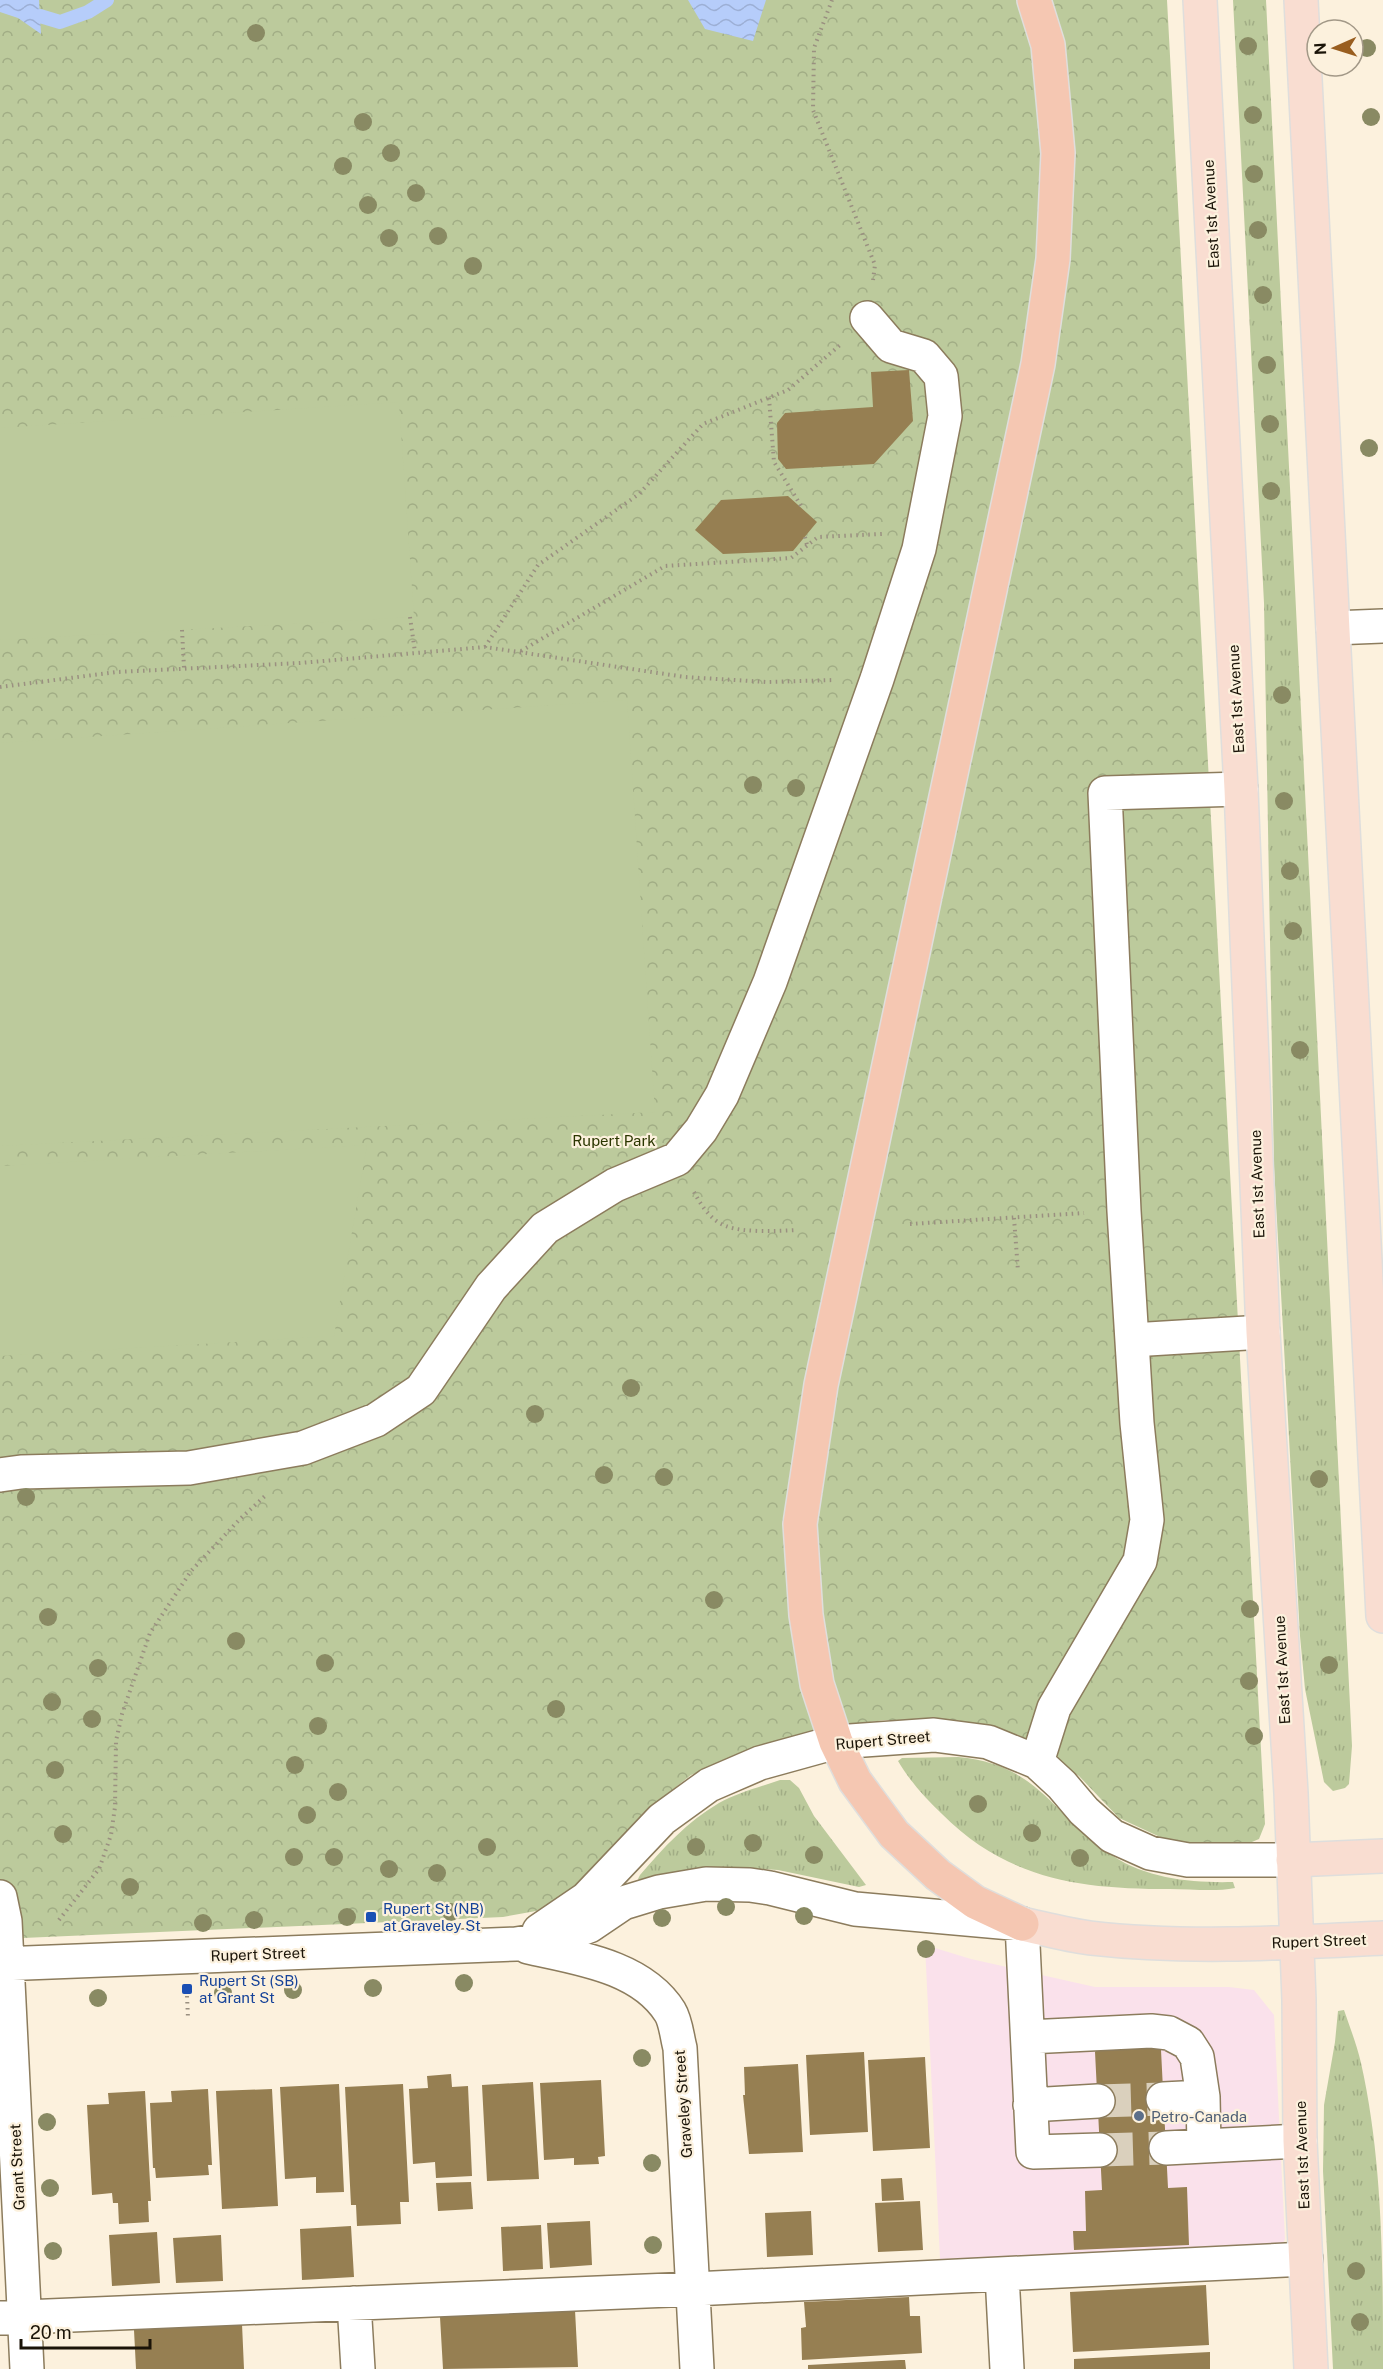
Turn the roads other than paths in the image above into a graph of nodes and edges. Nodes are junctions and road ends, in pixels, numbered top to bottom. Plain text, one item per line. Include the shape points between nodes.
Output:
1 (1034, 0) edge
2 (1200, 0) edge
3 (1301, 0) edge
4 (867, 318) road end
5 (1383, 626) edge
6 (1333, 628) junction
7 (1241, 789) junction
8 (1263, 1332) junction
9 (1132, 1340) junction
10 (0, 1475) edge
11 (1380, 1501) edge
12 (1383, 1616) edge
13 (836, 1742) junction
14 (1037, 1761) junction
15 (1383, 1856) edge
16 (1293, 1860) junction
17 (0, 1897) edge
18 (1022, 1924) junction
19 (1383, 1938) edge
20 (1296, 1942) junction
21 (516, 1944) junction
22 (4, 1964) edge
23 (1028, 2037) junction
24 (1203, 2097) junction
25 (1163, 2099) tunnel mouth
26 (1098, 2102) tunnel mouth
27 (1030, 2104) junction
28 (1300, 2140) junction
29 (1204, 2146) junction
30 (1166, 2148) tunnel mouth
31 (1100, 2150) tunnel mouth
32 (1306, 2259) junction
33 (1002, 2275) junction
34 (694, 2289) junction
35 (354, 2303) junction
36 (12, 2318) edge
37 (27, 2369) edge
38 (358, 2369) edge
39 (697, 2369) edge
40 (1007, 2369) edge
41 (1311, 2369) edge

1 - 13 highway via 1048,45 1058,153 1053,259 1038,364 821,1385 800,1524 806,1615 817,1684
2 - 7 main road, East 1st Avenue
3 - 6 main road
4 - 10 street via 891,346 924,356 941,376 945,416 920,549 770,982 722,1095 701,1130 677,1159 615,1185 545,1228 491,1287 421,1390 376,1420 303,1448 189,1468
5 - 6 street
6 - 11 main road
7 - 8 main road, East 1st Avenue
7 - 9 street via 1105,793
8 - 9 street
8 - 16 main road, East 1st Avenue
9 - 14 street via 1147,1520 1140,1561 1054,1708
11 - 12 main road
13 - 14 street, Rupert Street via 934,1735 988,1742
13 - 18 highway via 855,1781 894,1834 938,1875 975,1902
13 - 21 street, Rupert Street via 760,1763 709,1785 662,1819 586,1899
14 - 16 street, Rupert Street via 1112,1836 1150,1853 1188,1860
15 - 16 main road, Rupert Street
16 - 20 main road, East 1st Avenue
17 - 22 street, Grant Street via 5,1921
18 - 20 main road, Rupert Street via 1088,1937 1156,1943
18 - 21 street, Rupert Street via 855,1909 770,1888 706,1884 623,1903 589,1926 560,1937
18 - 23 street
19 - 20 main road, Rupert Street
20 - 28 main road, East 1st Avenue
21 - 22 street, Rupert Street
21 - 34 street, Graveley Street via 627,1975 656,1994 672,2014 680,2048
22 - 36 street, Grant Street
23 - 24 street via 1169,2032 1188,2043 1197,2057
23 - 27 street
24 - 25 street
24 - 29 street
26 - 27 street
27 - 31 street via 1033,2152
28 - 29 street
28 - 32 main road, East 1st Avenue
29 - 30 street
32 - 33 street
32 - 41 main road, East 1st Avenue
33 - 34 street
33 - 40 street
34 - 35 street
34 - 39 street, Graveley Street
35 - 36 street
35 - 38 street
36 - 37 street, Grant Street

